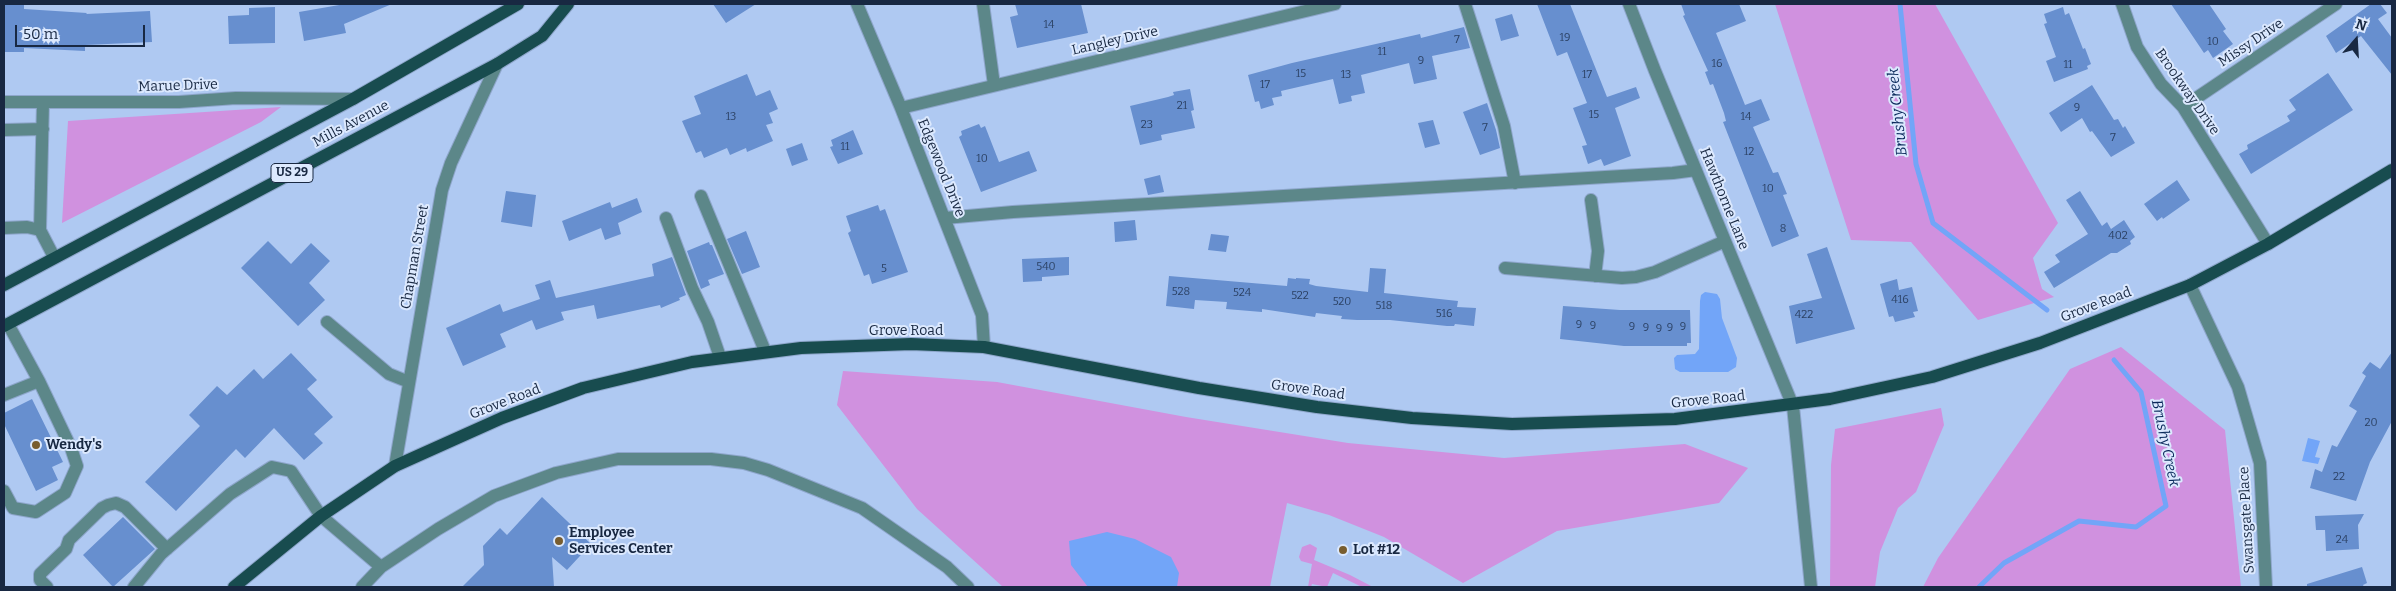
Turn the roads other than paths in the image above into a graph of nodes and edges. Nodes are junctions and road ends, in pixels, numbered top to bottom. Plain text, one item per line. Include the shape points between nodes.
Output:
1 (518, 4) edge
2 (568, 4) edge
3 (857, 4) edge
4 (983, 4) edge
5 (1336, 4) edge
6 (1464, 4) edge
7 (1629, 4) edge
8 (2122, 4) edge
9 (2336, 4) edge
10 (497, 64) junction
11 (994, 86) junction
12 (354, 99) junction
13 (4, 102) edge
14 (43, 102) junction
15 (2183, 107) junction
16 (901, 108) junction
17 (43, 129) junction
18 (4, 130) edge
19 (1696, 170) junction
20 (2392, 170) edge
21 (1516, 183) junction
22 (701, 196) dead end
23 (1591, 200) dead end
24 (666, 218) dead end
25 (944, 218) junction
26 (4, 228) edge
27 (40, 230) junction
28 (1726, 242) junction
29 (2268, 244) junction
30 (54, 257) junction
31 (1505, 268) dead end
32 (1595, 276) junction
33 (4, 285) edge
34 (2190, 285) junction
35 (327, 322) dead end
36 (6, 325) edge
37 (984, 347) junction
38 (765, 351) junction
39 (720, 357) junction
40 (39, 381) junction
41 (409, 382) junction
42 (4, 395) edge
43 (1793, 406) junction
44 (395, 466) junction
45 (4, 491) edge
46 (321, 516) junction
47 (167, 549) junction
48 (381, 567) junction
49 (46, 587) edge
50 (134, 587) edge
51 (234, 587) edge
52 (362, 587) edge
53 (968, 587) edge
54 (1811, 587) edge
55 (2266, 587) edge

1 - 12 main road, Mills Avenue / US 29
2 - 10 main road, Mills Avenue / US 29 via 542,36
3 - 16 street, Edgewood Drive
4 - 11 street
5 - 11 street, Langley Drive
6 - 21 street via 1504,126
7 - 19 street, Hawthorne Lane
8 - 15 street, Brookway Drive via 2137,47 2161,84
9 - 15 street, Missy Drive
10 - 36 main road, Mills Avenue / US 29
10 - 41 street, Chapman Street via 451,163 442,190
11 - 16 street, Langley Drive
12 - 14 street, Marue Drive
12 - 30 main road, Mills Avenue / US 29
13 - 14 street, Marue Drive
14 - 17 street
15 - 29 street, Brookway Drive
16 - 25 street, Edgewood Drive
17 - 18 street
17 - 27 street
19 - 21 street
19 - 28 street, Hawthorne Lane
20 - 29 main road, Grove Road
21 - 25 street
22 - 38 street
23 - 32 street via 1598,251
24 - 39 street
25 - 37 street, Edgewood Drive via 982,314
26 - 27 street
27 - 30 street
28 - 32 street via 1636,277
28 - 43 street, Hawthorne Lane
29 - 34 main road, Grove Road
30 - 33 main road, Mills Avenue / US 29
31 - 32 street
34 - 43 main road, Grove Road via 2040,343 1932,377
34 - 55 street, Swansgate Place via 2238,387 2260,463
35 - 41 street via 389,374
36 - 40 street
37 - 38 main road, Grove Road via 911,344
37 - 43 main road, Grove Road via 1199,388 1412,418 1512,424 1600,423 1675,419
38 - 39 main road, Grove Road
39 - 44 main road, Grove Road via 583,388 502,418
40 - 42 street
40 - 45 street via 77,466 65,493 36,512 13,508
41 - 44 street, Chapman Street
43 - 54 street, Hawthorne Lane
44 - 46 main road, Grove Road
46 - 47 street via 291,471 272,467 230,494
46 - 48 street
46 - 51 main road, Grove Road
47 - 49 street via 125,508 116,503 108,505 69,540 66,548 40,574 40,580
47 - 50 street
48 - 52 street
48 - 53 street via 438,528 494,496 556,473 618,458 711,459 768,470 862,508 947,567

